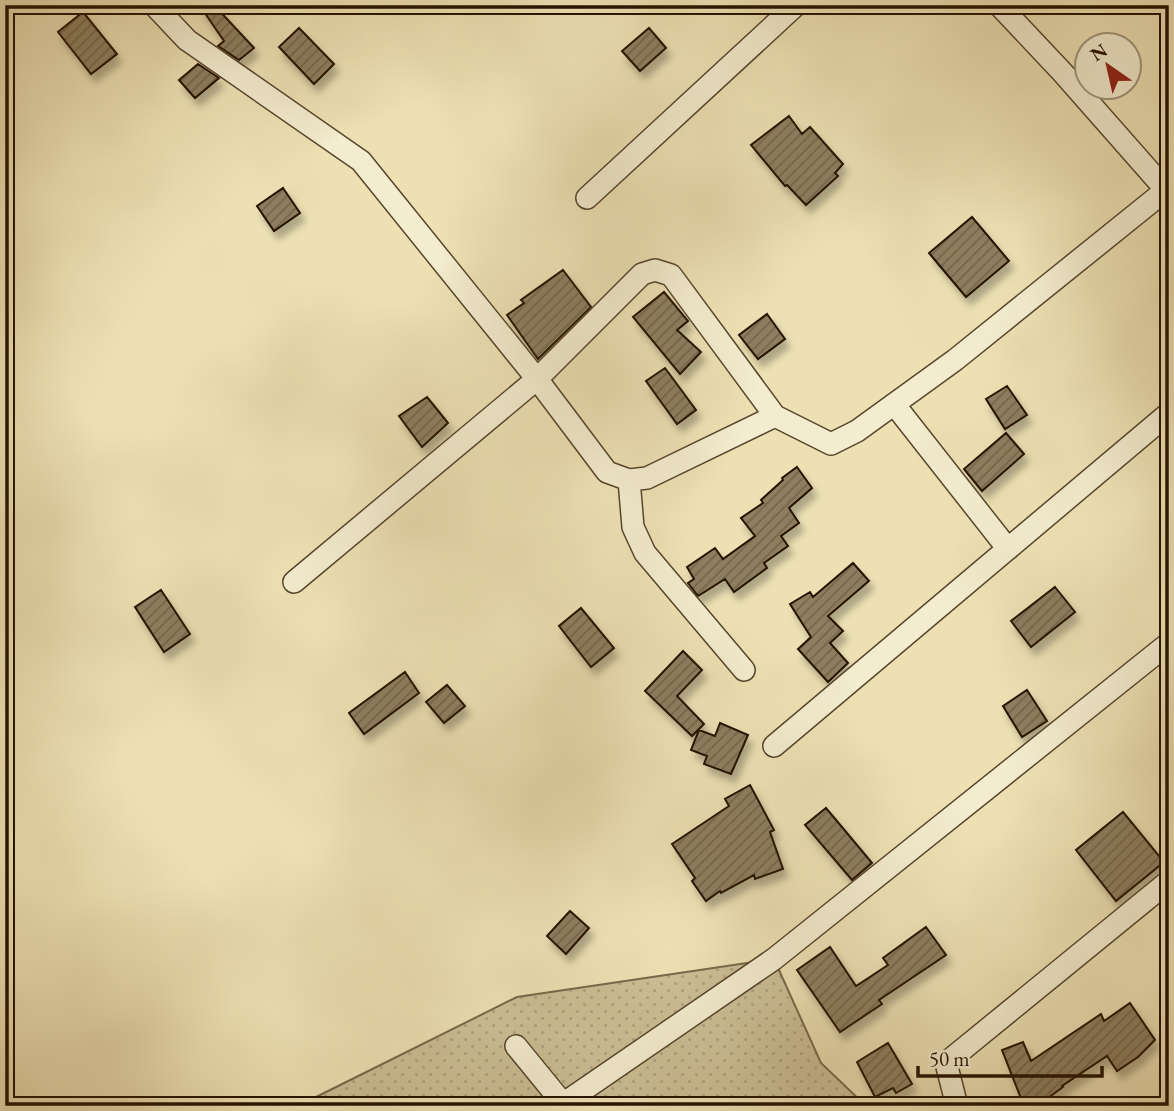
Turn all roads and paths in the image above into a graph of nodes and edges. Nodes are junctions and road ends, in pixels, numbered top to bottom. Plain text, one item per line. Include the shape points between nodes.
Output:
1 (154, 5) edge
2 (796, 5) edge
3 (999, 5) edge
4 (1168, 190) edge
5 (587, 198) dead end
6 (537, 379) junction
7 (894, 404) junction
8 (1169, 413) edge
9 (775, 416) junction
10 (629, 480) junction
11 (1008, 548) junction
12 (294, 582) dead end
13 (1169, 643) edge
14 (744, 670) dead end
15 (774, 746) dead end
16 (1169, 881) edge
17 (516, 1046) dead end
18 (562, 1105) edge
19 (957, 1106) edge

1 - 6 street via 187,40 361,161
2 - 5 street
3 - 4 street
4 - 7 street
6 - 9 street via 642,274 655,270 671,275
6 - 10 street via 607,472
6 - 12 street
7 - 9 street via 831,444
7 - 11 street
8 - 11 street
9 - 10 street via 647,478
10 - 14 street via 633,527 645,553
11 - 15 street
13 - 18 street via 774,958
16 - 19 street via 946,1063
17 - 18 street

